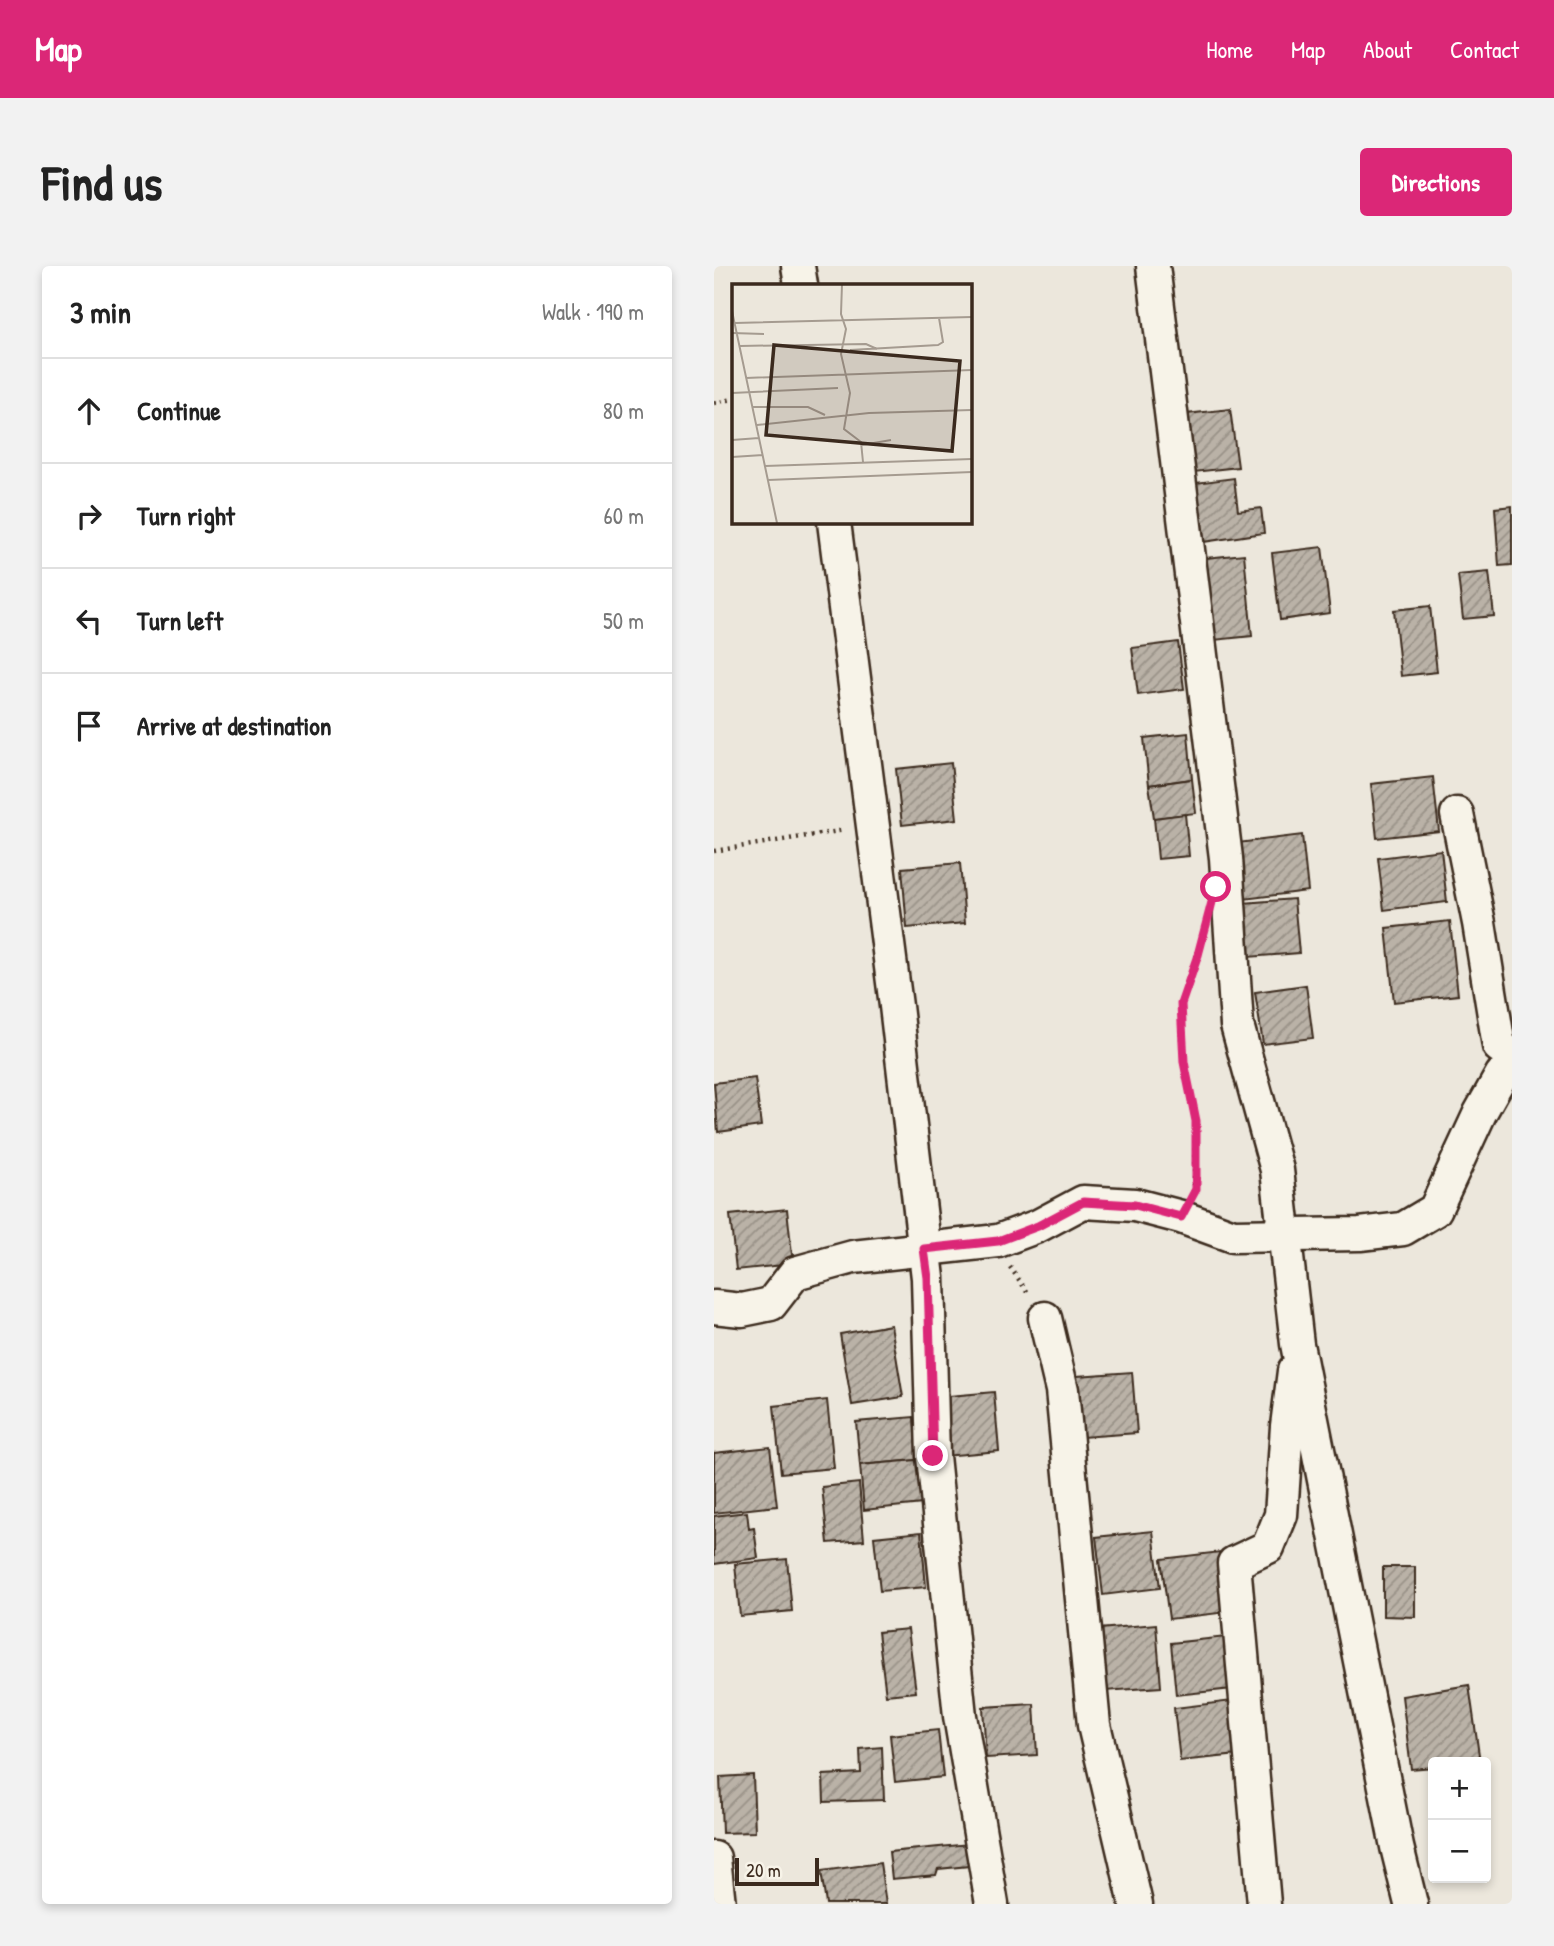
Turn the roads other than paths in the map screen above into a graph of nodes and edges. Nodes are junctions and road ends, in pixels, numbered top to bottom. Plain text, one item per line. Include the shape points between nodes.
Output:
1 (798, 266) edge
2 (1153, 266) edge
3 (801, 284) edge
4 (834, 523) edge
5 (1457, 814) dead end
6 (1512, 1055) edge
7 (1512, 1069) edge
8 (1285, 1236) junction
9 (924, 1249) junction
10 (714, 1307) edge
11 (1045, 1318) road end
12 (1297, 1344) junction
13 (714, 1858) edge
14 (719, 1904) edge
15 (992, 1904) edge
16 (1136, 1904) edge
17 (1264, 1904) edge
18 (1411, 1904) edge

1 - 3 street
2 - 8 street via 1226,858 1237,1025 1277,1170
4 - 9 street
5 - 6 street via 1499,1046
7 - 8 street via 1502,1074 1480,1113 1435,1210 1403,1229
8 - 9 street via 1233,1236 1135,1205 1083,1202 1000,1240
8 - 12 street
9 - 10 street via 853,1257 794,1273 771,1304 741,1310
9 - 15 street via 933,1456 960,1716
11 - 16 street via 1062,1390 1094,1725
12 - 17 street via 1281,1515 1268,1547 1234,1563
12 - 18 street
13 - 14 street

